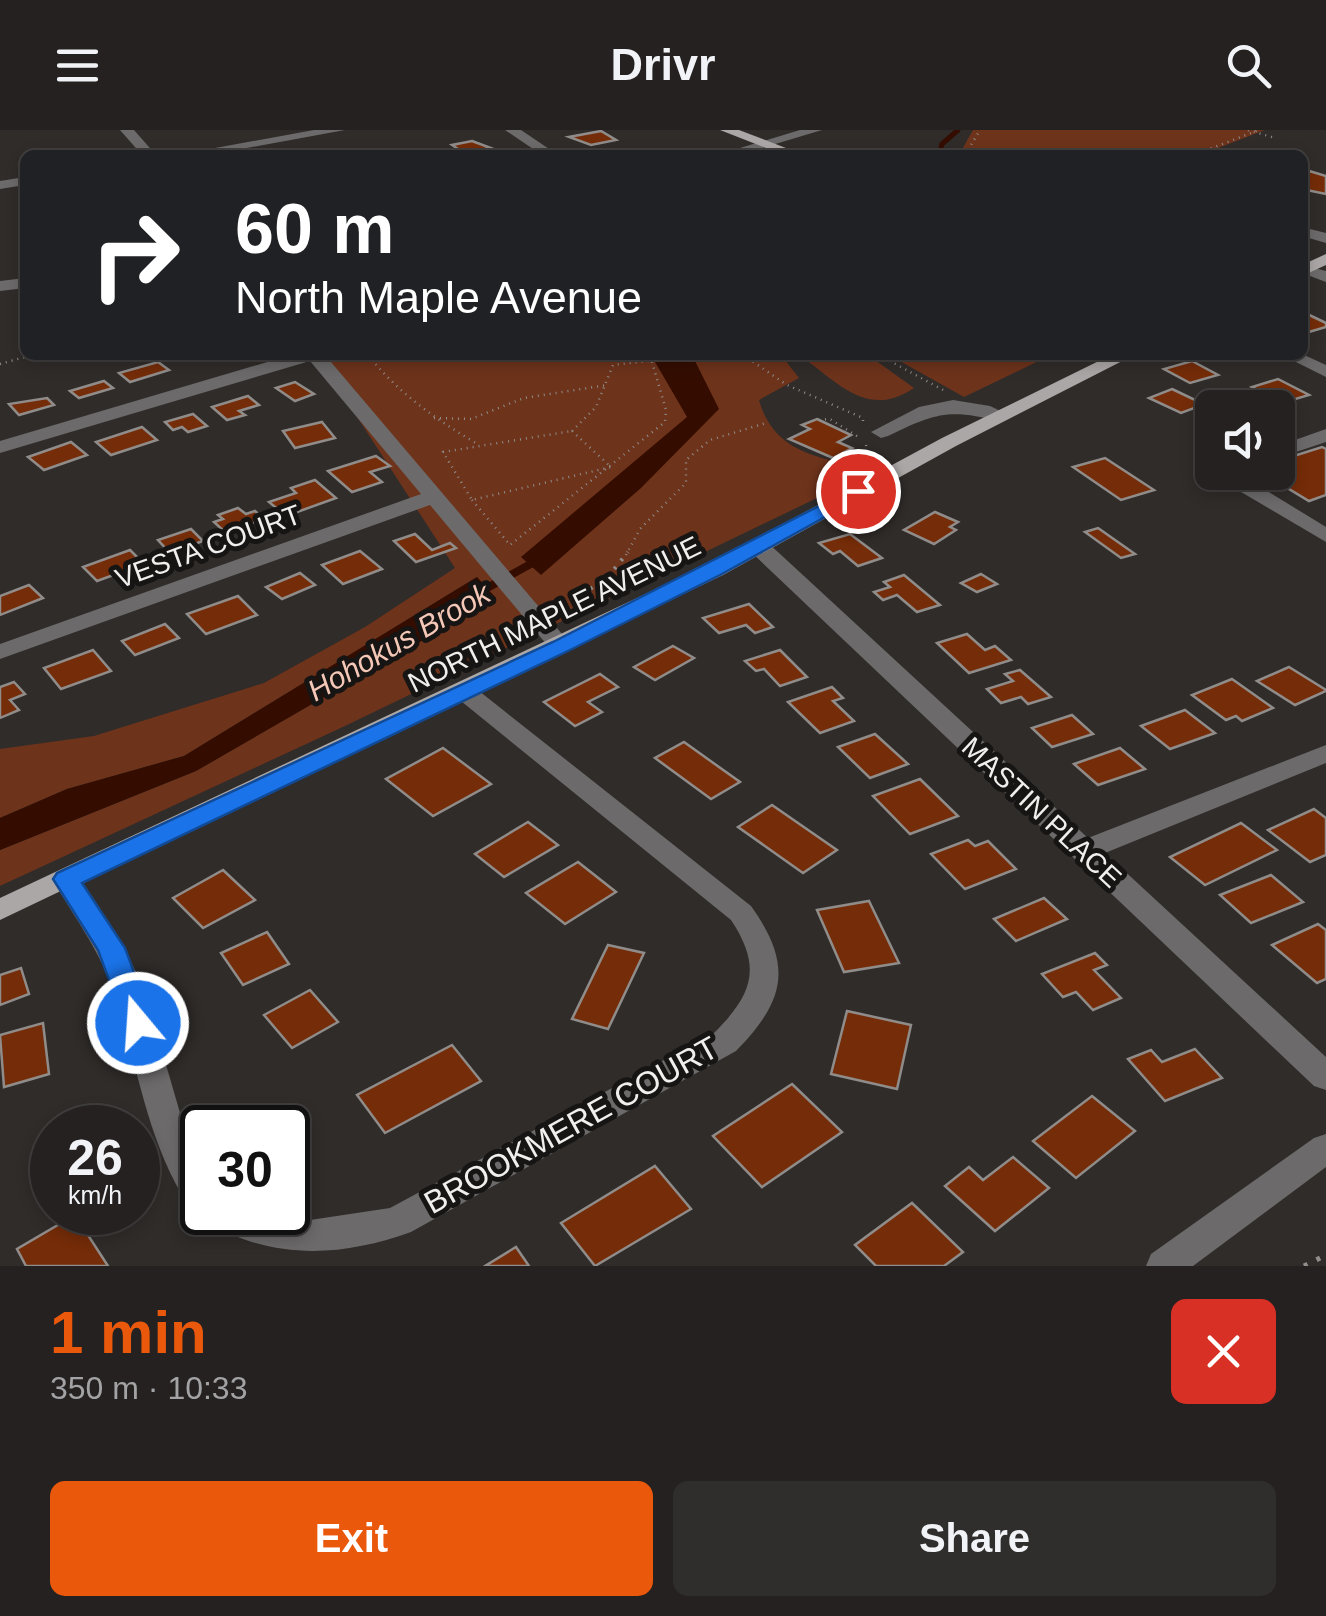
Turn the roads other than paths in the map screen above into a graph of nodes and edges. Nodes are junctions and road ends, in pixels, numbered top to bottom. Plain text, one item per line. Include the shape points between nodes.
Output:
1 (127, 130) edge
2 (338, 130) edge
3 (512, 130) edge
4 (727, 130) edge
5 (816, 130) edge
6 (762, 146) junction
7 (145, 150) edge
8 (215, 150) edge
9 (543, 150) edge
10 (745, 150) edge
11 (778, 150) edge
12 (296, 360) edge
13 (317, 360) edge
14 (1115, 360) edge
15 (1301, 360) edge
16 (1326, 372) edge
17 (1001, 416) junction
18 (1326, 435) edge
19 (875, 437) road end
20 (1295, 446) edge
21 (0, 447) edge
22 (1250, 490) edge
23 (436, 496) junction
24 (1326, 536) edge
25 (758, 546) junction
26 (560, 646) junction
27 (0, 652) edge
28 (465, 692) junction
29 (1326, 753) edge
30 (1084, 852) junction
31 (66, 879) junction
32 (0, 910) edge
33 (1326, 1077) edge
34 (1326, 1148) edge
35 (180, 1156) edge
36 (286, 1235) edge
37 (1164, 1266) edge

1 - 7 street
2 - 8 street
3 - 9 street
4 - 6 main road
5 - 6 street
6 - 10 street
6 - 11 main road
12 - 21 street
13 - 23 street
14 - 17 main road, NORTH MAPLE AVENUE
15 - 16 street
17 - 19 street via 950,404
17 - 25 main road, NORTH MAPLE AVENUE
18 - 20 street
22 - 24 street
23 - 26 street
23 - 27 street, VESTA COURT
25 - 26 main road, NORTH MAPLE AVENUE
25 - 30 street, MASTIN PLACE
26 - 28 main road, NORTH MAPLE AVENUE
28 - 31 main road, NORTH MAPLE AVENUE
28 - 36 street, BROOKMERE COURT via 740,913 764,953 761,999 725,1042 398,1220 356,1234
29 - 30 street
30 - 33 street, MASTIN PLACE
31 - 32 main road, NORTH MAPLE AVENUE
31 - 35 street via 111,948 128,988
34 - 37 street

